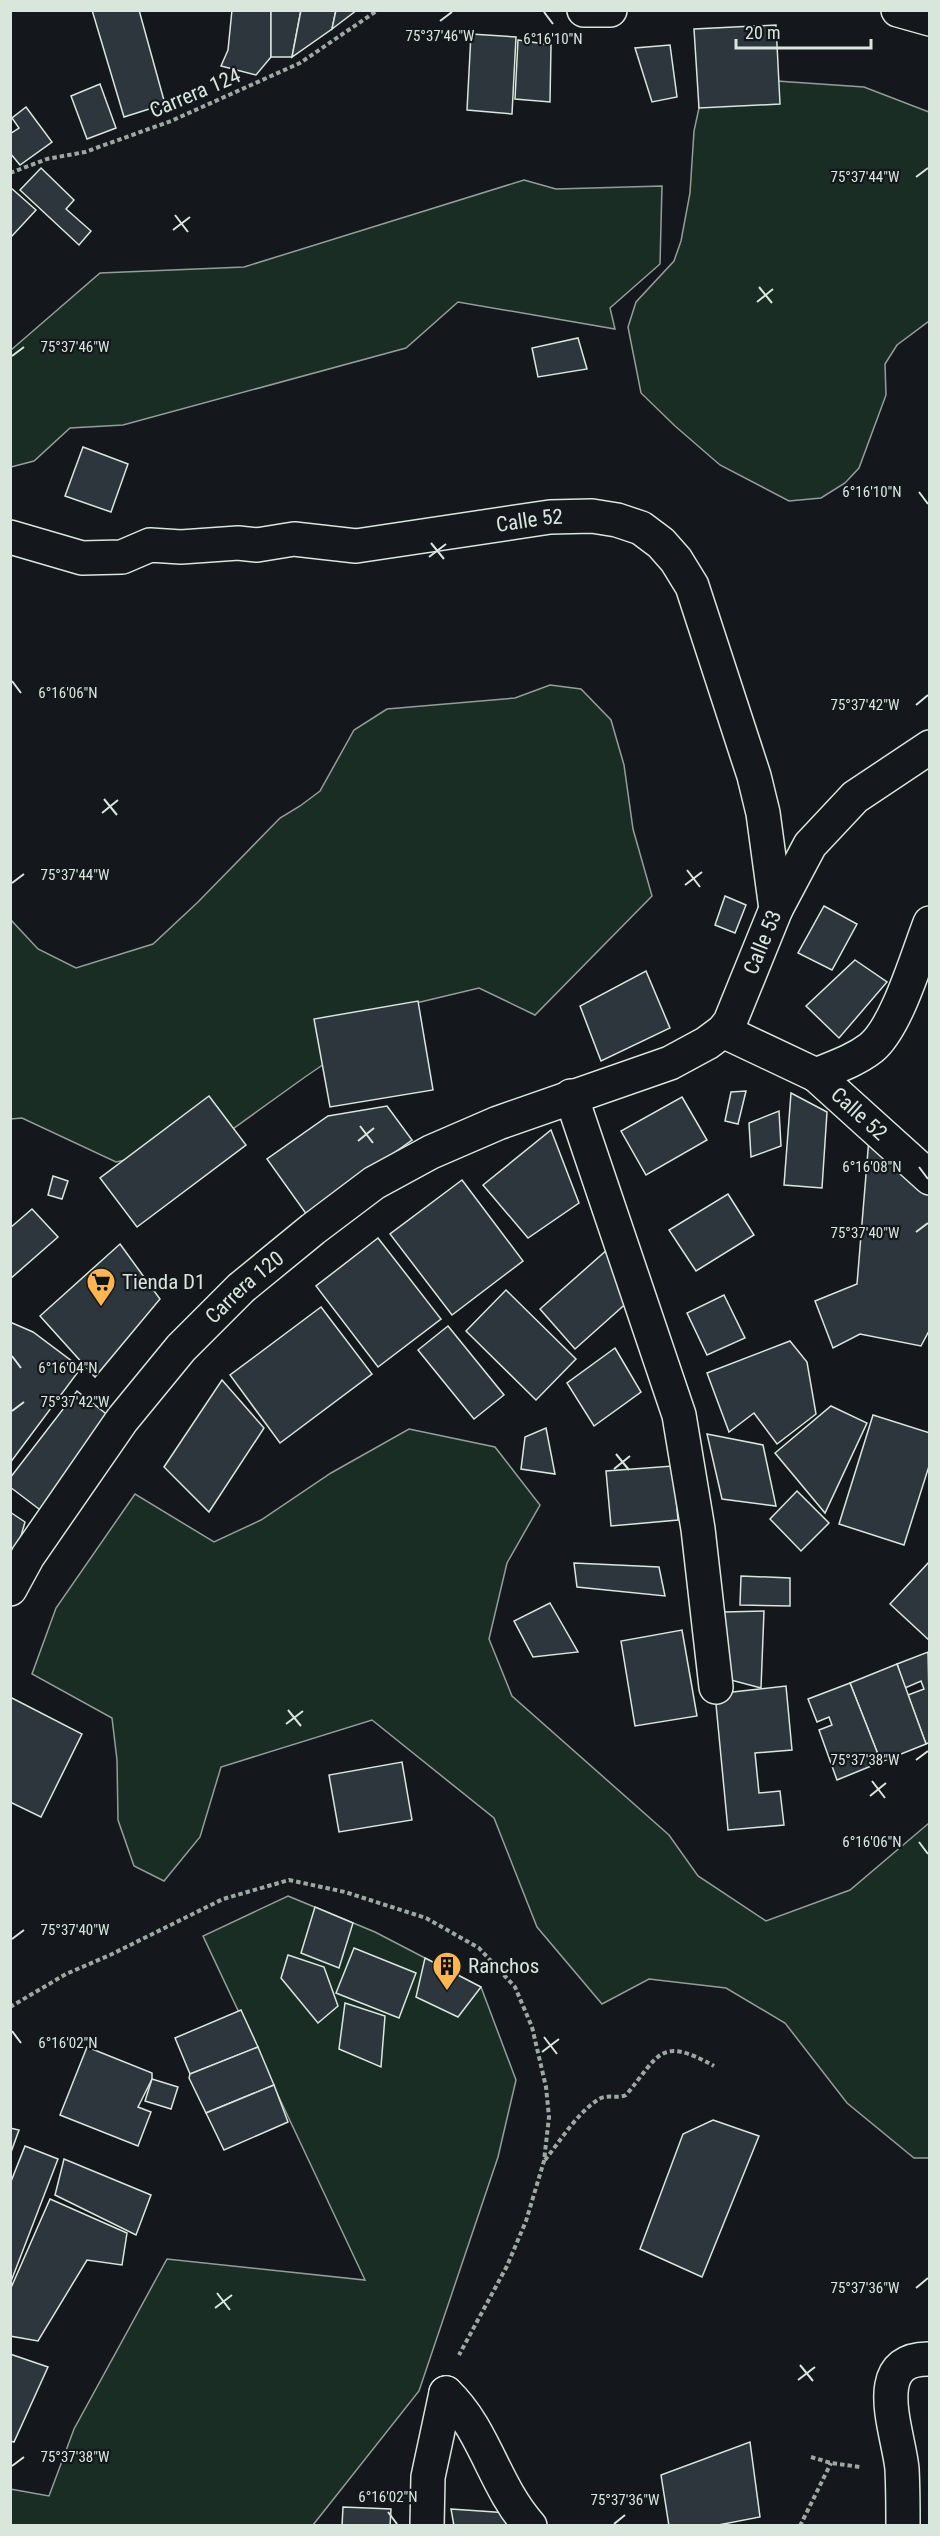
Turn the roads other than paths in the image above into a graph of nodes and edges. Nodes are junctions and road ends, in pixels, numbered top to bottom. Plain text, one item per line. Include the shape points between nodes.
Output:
1 (584, 10) edge
2 (610, 10) edge
3 (898, 10) edge
4 (930, 19) edge
5 (10, 537) edge
6 (930, 747) edge
7 (776, 909) junction
8 (930, 923) edge
9 (723, 1031) junction
10 (816, 1075) junction
11 (571, 1096) junction
12 (930, 1178) edge
13 (10, 1589) edge
14 (716, 1687) dead end
15 (930, 2359) edge
16 (427, 2526) edge
17 (530, 2526) edge
18 (903, 2526) edge

1 - 2 street
3 - 4 street
5 - 7 street, Calle 52 via 82,558 122,557 150,545 257,545 294,538 356,546 572,515 617,520 641,528 676,560 692,586 754,776
6 - 7 street, Calle 53 via 855,797 810,845
7 - 9 street, Calle 53
8 - 10 street via 891,1022 873,1047 852,1061
9 - 10 street, Calle 52
9 - 11 street, Calle 53 via 670,1064
10 - 12 street, Calle 52
11 - 13 street, Carrera 120 via 431,1152 374,1183 241,1288 181,1348 122,1420 28,1556
11 - 14 street via 679,1415 698,1528
15 - 18 street via 904,2364 896,2373 891,2415 899,2449
16 - 17 street via 428,2477 446,2393 465,2413 512,2503

